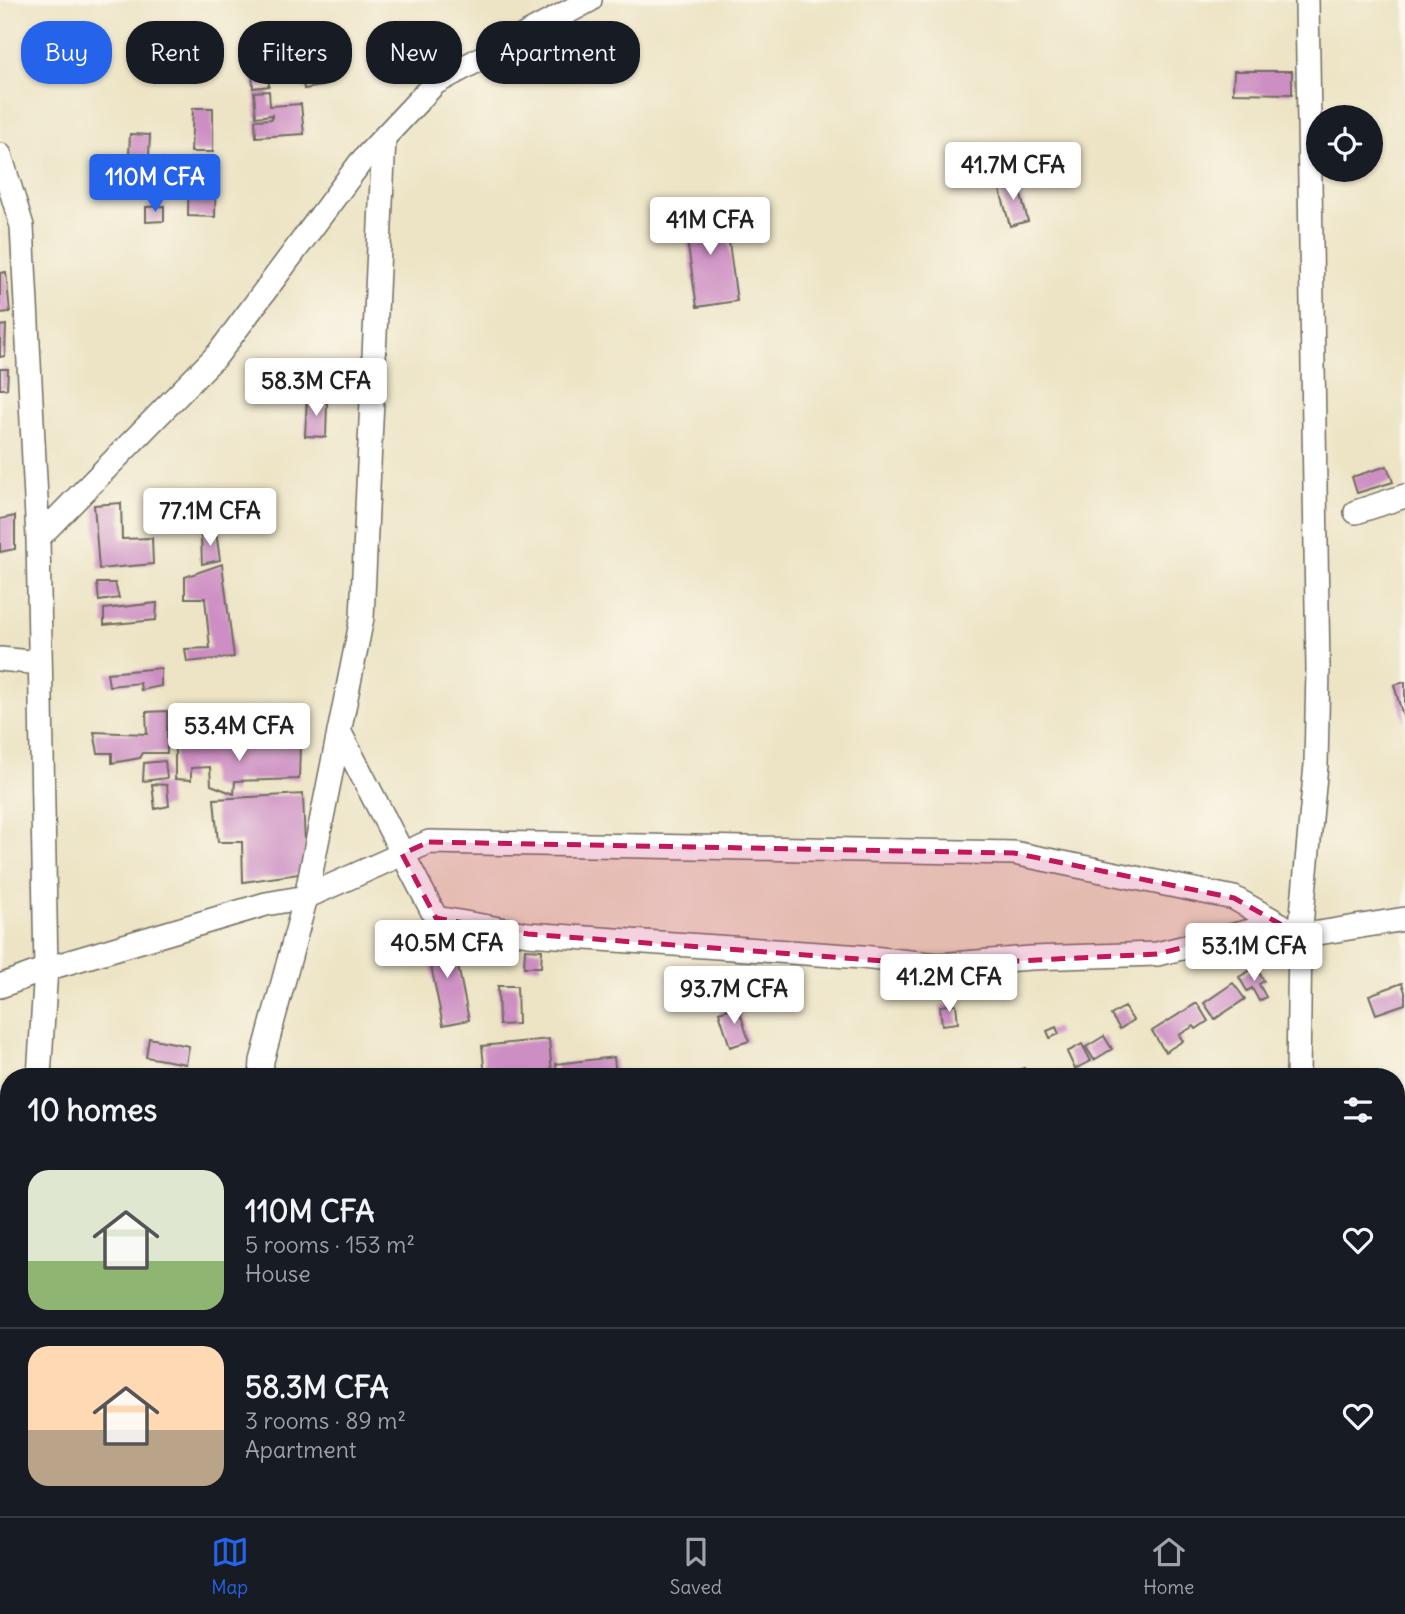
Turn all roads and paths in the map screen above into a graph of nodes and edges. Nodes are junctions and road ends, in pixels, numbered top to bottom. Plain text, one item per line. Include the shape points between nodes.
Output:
1 (590, 0) edge
2 (1307, 0) edge
3 (384, 138) junction
4 (0, 155) edge
5 (1405, 496) edge
6 (1356, 512) dead end
7 (38, 538) junction
8 (0, 659) edge
9 (40, 663) junction
10 (339, 731) junction
11 (402, 854) junction
12 (306, 897) junction
13 (1405, 919) edge
14 (1290, 930) junction
15 (46, 969) junction
16 (0, 986) edge
17 (39, 1068) edge
18 (262, 1068) edge
19 (1298, 1068) edge

1 - 3 street via 435,83
2 - 14 street via 1318,669 1316,765
3 - 7 street via 360,163 218,354
3 - 10 street via 362,618
4 - 7 street via 22,226
5 - 6 street
7 - 9 street
8 - 9 street
9 - 15 street
10 - 11 street
10 - 12 street
11 - 12 street
11 - 14 street via 429,842 1014,853 1234,898
11 - 14 street via 436,918 528,934 938,965 1157,954
12 - 15 street via 266,904
12 - 18 street
13 - 14 street
14 - 19 street
15 - 16 street
15 - 17 street

